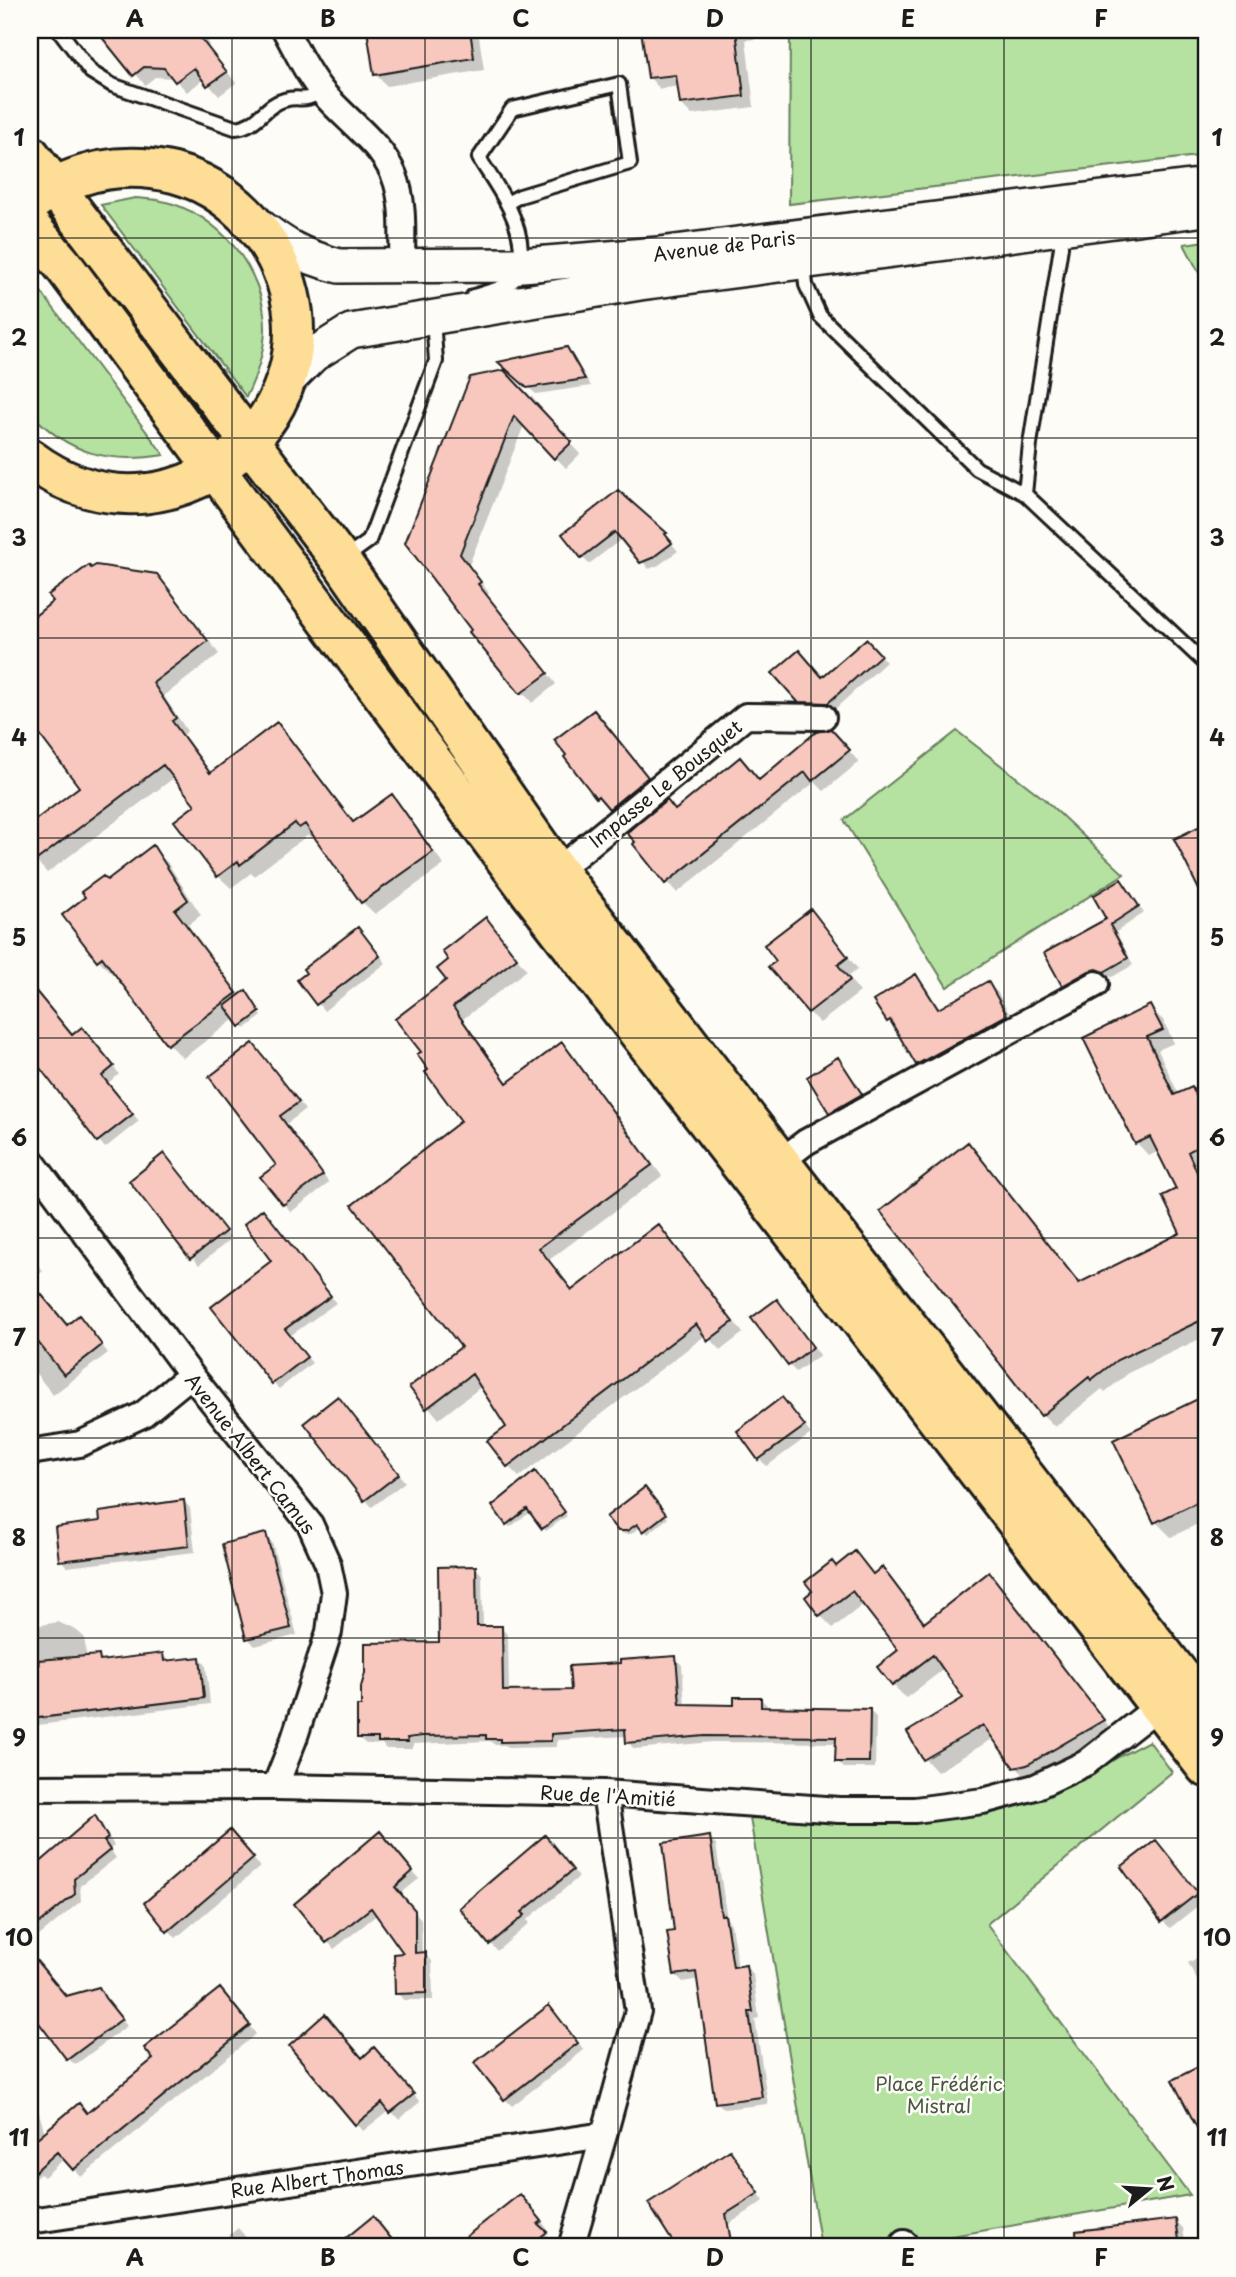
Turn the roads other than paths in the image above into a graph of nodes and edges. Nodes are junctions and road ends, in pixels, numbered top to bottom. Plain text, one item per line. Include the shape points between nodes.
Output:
1 (58, 30) edge
2 (285, 30) edge
3 (321, 91) junction
4 (30, 156) edge
5 (1206, 185) edge
6 (41, 195) edge
7 (507, 203) junction
8 (1206, 209) edge
9 (1060, 216) junction
10 (252, 220) junction
11 (30, 226) edge
12 (802, 248) junction
13 (522, 265) junction
14 (402, 266) junction
15 (433, 318) junction
16 (286, 382) junction
17 (249, 444) junction
18 (30, 459) edge
19 (215, 471) junction
20 (1026, 494) junction
21 (341, 561) junction
22 (1206, 664) edge
23 (822, 717) dead end
24 (557, 870) junction
25 (1096, 984) dead end
26 (30, 1159) edge
27 (780, 1163) junction
28 (191, 1375) junction
29 (30, 1452) edge
30 (1159, 1706) junction
31 (1206, 1709) edge
32 (1206, 1767) edge
33 (275, 1787) junction
34 (30, 1788) edge
35 (606, 1793) junction
36 (604, 2135) junction
37 (30, 2221) edge
38 (571, 2247) edge

1 - 3 lane via 91,72 112,85 235,128 251,124 285,99 309,99
2 - 3 street
3 - 14 street via 372,142 395,177
4 - 6 main road
5 - 9 main road, Avenue de Paris
6 - 10 main road via 104,169 158,169 209,187
6 - 17 main road via 146,305
7 - 7 lane via 479,158 512,109 619,84 630,163
7 - 13 lane via 515,218
8 - 9 main road, Avenue de Paris
9 - 12 main road, Avenue de Paris
9 - 20 lane via 1061,247
10 - 14 main road, Avenue de Paris via 285,246 312,259 339,266
10 - 16 main road via 276,256 291,297 294,340
11 - 19 main road
12 - 13 main road, Avenue de Paris
12 - 15 main road, Avenue de Paris
12 - 20 lane via 806,285 820,316 977,469
13 - 14 main road, Avenue de Paris
13 - 15 lane via 508,283 461,300
15 - 16 main road, Avenue de Paris via 347,332 313,355
15 - 21 lane via 436,361 369,541
16 - 17 main road via 271,415
17 - 19 main road
17 - 21 main road
18 - 19 main road via 55,476 108,493 163,491
19 - 30 main road via 530,892
20 - 22 lane
21 - 24 main road
23 - 24 street, Impasse Le Bousquet via 746,716
24 - 27 main road
25 - 27 street via 806,1142
26 - 28 street, Avenue Albert Camus
27 - 31 main road
28 - 29 street via 142,1415 80,1444
28 - 33 street, Avenue Albert Camus via 310,1524 332,1583 329,1632
30 - 32 main road
30 - 35 street, Rue de l'Amitié via 1086,1763 1035,1787 983,1801 915,1810 839,1810
33 - 34 street, Rue de l'Amitié
33 - 35 street, Rue de l'Amitié
35 - 36 street via 638,2011
36 - 37 street, Rue Albert Thomas
36 - 38 street

